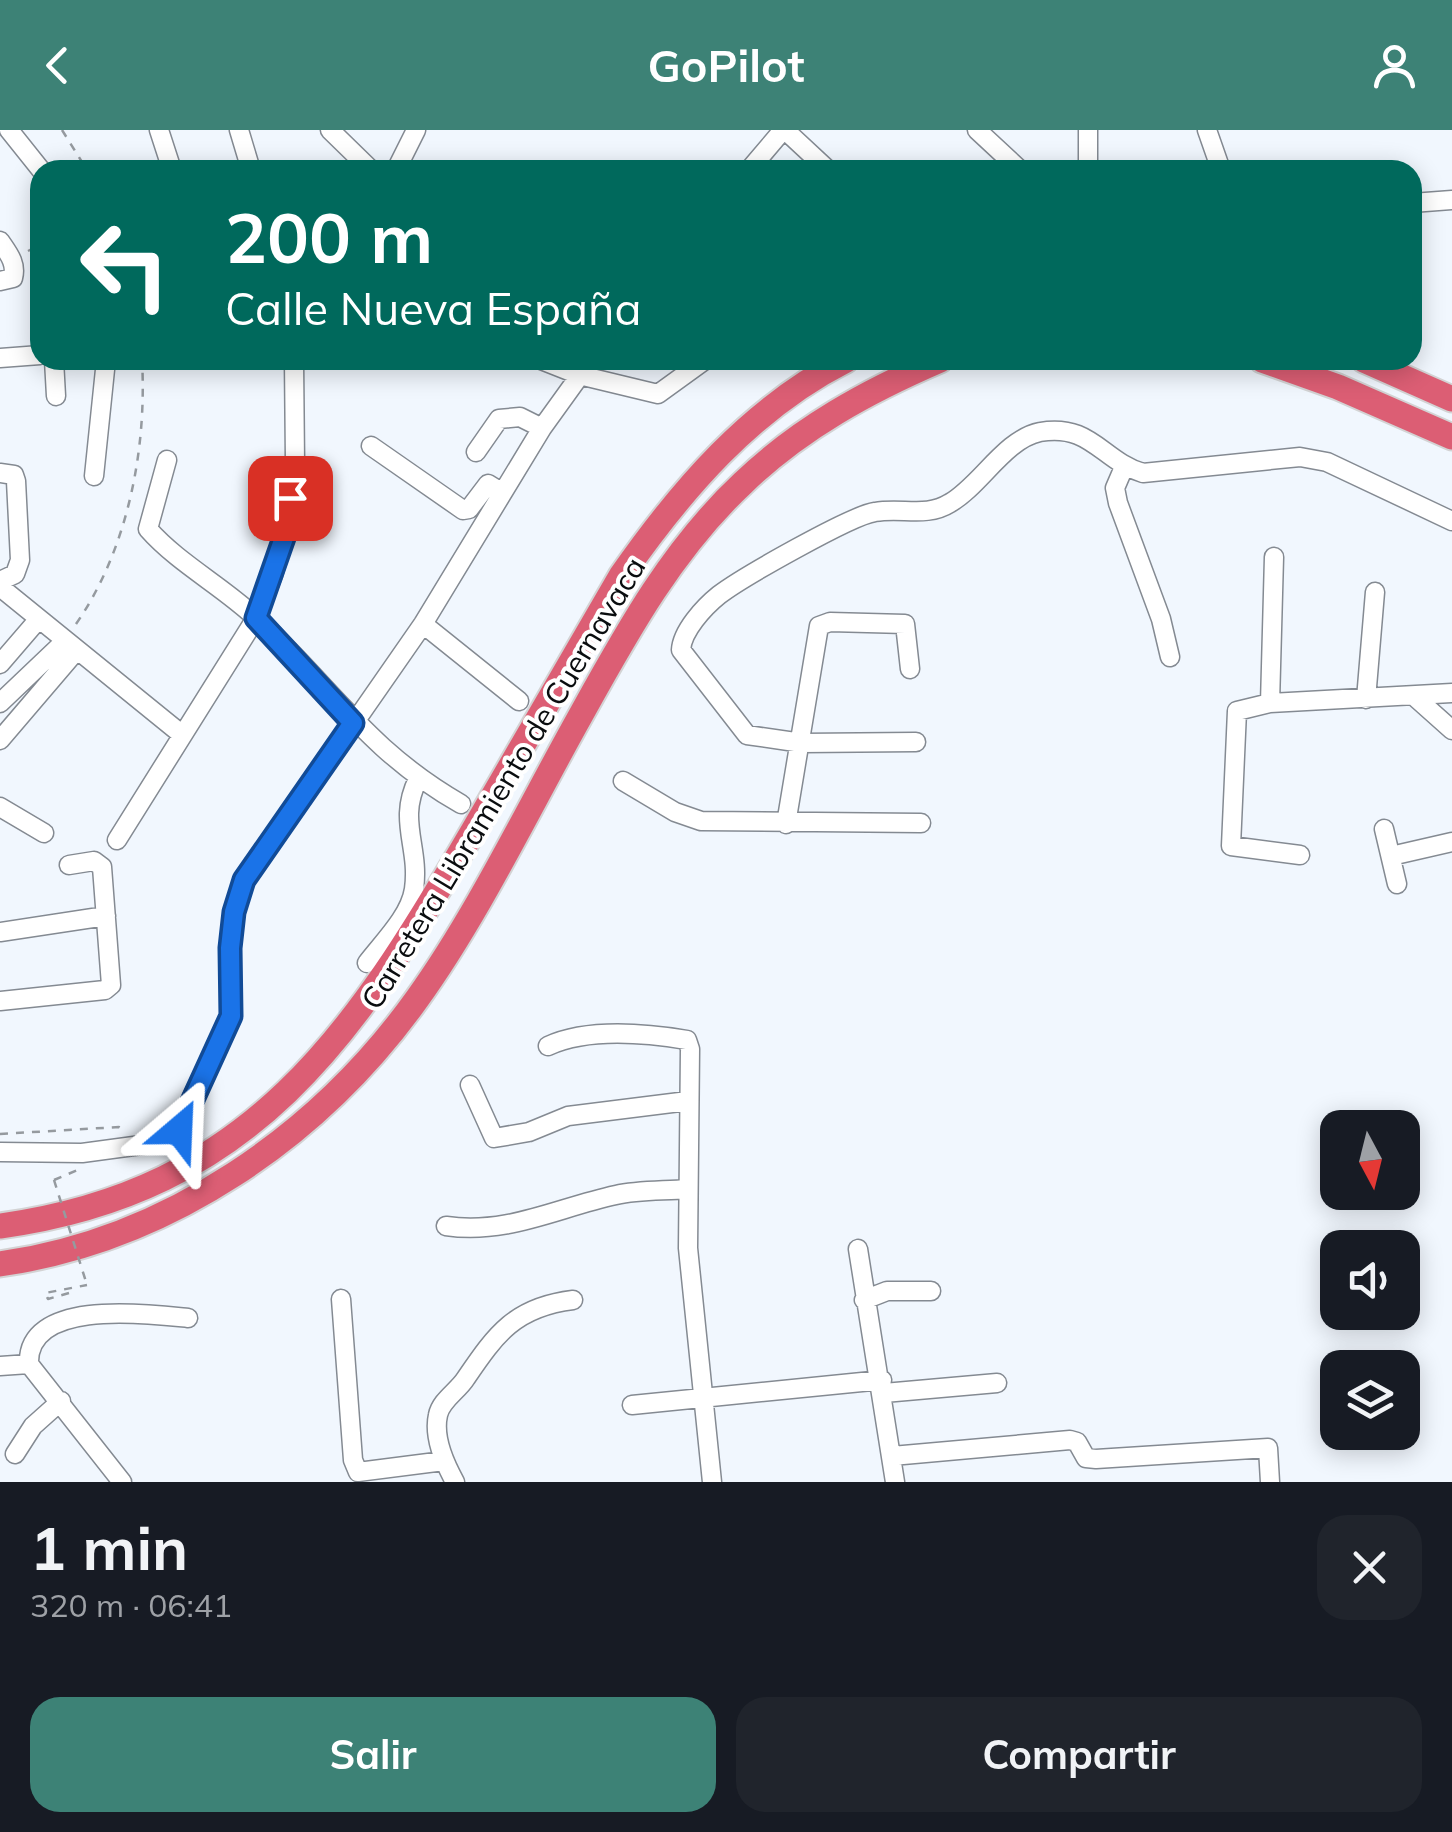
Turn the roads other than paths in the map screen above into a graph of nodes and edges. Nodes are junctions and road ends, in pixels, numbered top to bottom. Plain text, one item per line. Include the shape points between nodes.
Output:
1 (9, 130) edge
2 (158, 130) edge
3 (239, 130) edge
4 (330, 130) edge
5 (416, 130) edge
6 (784, 130) edge
7 (977, 130) edge
8 (1088, 130) edge
9 (1207, 130) edge
10 (32, 160) edge
11 (168, 160) edge
12 (248, 160) edge
13 (362, 160) edge
14 (401, 160) edge
15 (758, 160) edge
16 (817, 160) edge
17 (1009, 160) edge
18 (1088, 160) edge
19 (1218, 160) edge
20 (1452, 200) edge
21 (1422, 202) edge
22 (0, 241) edge
23 (6, 280) edge
24 (30, 355) edge
25 (0, 358) edge
26 (55, 370) edge
27 (105, 370) edge
28 (294, 370) edge
29 (583, 370) edge
30 (593, 370) edge
31 (691, 370) edge
32 (831, 370) edge
33 (920, 370) edge
34 (1290, 370) edge
35 (1387, 370) edge
36 (56, 396) dead end
37 (1452, 399) edge
38 (542, 428) junction
39 (1452, 438) edge
40 (371, 446) dead end
41 (476, 452) dead end
42 (167, 460) dead end
43 (1124, 467) junction
44 (7, 474) edge
45 (94, 476) dead end
46 (502, 492) junction
47 (1452, 521) edge
48 (1274, 557) dead end
49 (0, 584) edge
50 (1376, 592) dead end
51 (256, 618) junction
52 (37, 620) junction
53 (423, 624) junction
54 (70, 646) junction
55 (1170, 656) dead end
56 (0, 664) edge
57 (910, 670) dead end
58 (1452, 693) edge
59 (1414, 698) junction
60 (1366, 699) junction
61 (518, 701) dead end
62 (0, 703) edge
63 (1270, 703) junction
64 (353, 723) junction
65 (1452, 730) edge
66 (180, 733) junction
67 (0, 740) edge
68 (916, 742) dead end
69 (802, 744) junction
70 (418, 779) junction
71 (623, 780) dead end
72 (461, 804) dead end
73 (0, 807) edge
74 (921, 823) dead end
75 (786, 824) junction
76 (1384, 829) dead end
77 (44, 833) dead end
78 (117, 840) dead end
79 (1452, 842) edge
80 (1300, 855) dead end
81 (1390, 856) junction
82 (69, 865) dead end
83 (1397, 884) dead end
84 (106, 916) junction
85 (0, 932) edge
86 (367, 964) dead end
87 (0, 1001) edge
88 (548, 1046) dead end
89 (470, 1085) dead end
90 (688, 1101) junction
91 (0, 1152) edge
92 (687, 1189) junction
93 (0, 1226) edge
94 (446, 1226) dead end
95 (858, 1249) dead end
96 (0, 1264) edge
97 (931, 1291) dead end
98 (341, 1299) dead end
99 (573, 1300) dead end
100 (864, 1300) junction
101 (188, 1318) dead end
102 (29, 1364) junction
103 (0, 1366) edge
104 (997, 1383) dead end
105 (883, 1387) junction
106 (706, 1396) junction
107 (61, 1401) junction
108 (632, 1406) dead end
109 (15, 1454) dead end
110 (892, 1456) junction
111 (444, 1461) junction
112 (122, 1482) edge
113 (455, 1482) edge
114 (712, 1482) edge
115 (895, 1482) edge
116 (1270, 1482) edge

1 - 10 street
2 - 11 street
3 - 12 street
4 - 13 street
5 - 14 street
6 - 15 street
6 - 16 street
7 - 17 street
8 - 18 street
9 - 19 street
20 - 21 street
22 - 23 street via 12,258
24 - 25 street
26 - 36 street
27 - 45 street
28 - 51 street via 295,464 286,532
29 - 38 street
30 - 31 street via 658,394
32 - 93 highway, Carretera Libramiento de Cuernavaca via 757,418 658,524 621,576 412,936 318,1064 235,1134 156,1183 75,1211
33 - 96 highway, Carretera Libramiento de Cuernavaca via 834,413 774,456 709,520 644,602 417,999 340,1089 249,1165 170,1210 87,1243
34 - 39 highway
35 - 37 highway
38 - 41 street via 520,417 499,419
38 - 46 street
40 - 46 street via 463,510 488,484
42 - 51 street via 148,529
43 - 47 street via 1142,473 1300,457 1327,462
43 - 55 street via 1118,503
43 - 69 street via 1078,432 1038,432 951,503 929,513 873,512 719,595 682,639 681,650 747,735
44 - 49 street via 20,560 16,574
46 - 53 street
48 - 63 street
49 - 52 street
50 - 60 street
51 - 64 street
51 - 66 street
52 - 54 street
52 - 56 street
53 - 61 street
53 - 64 street
54 - 62 street
54 - 66 street
54 - 67 street
57 - 69 street via 905,624 819,626
58 - 59 street
59 - 60 street
59 - 65 street
60 - 63 street
63 - 80 street via 1237,711 1228,839 1241,851
64 - 70 street
64 - 91 street via 244,880 230,948 231,1016 171,1141 82,1153
66 - 78 street
68 - 69 street
69 - 75 street
70 - 72 street
70 - 86 street via 406,814 414,891
71 - 75 street via 701,820
73 - 77 street
74 - 75 street
76 - 81 street
79 - 81 street
81 - 83 street
82 - 84 street via 99,861
84 - 85 street
84 - 87 street via 111,985
88 - 90 street via 596,1033 687,1040
89 - 90 street via 494,1138 568,1116
90 - 92 street
92 - 94 street via 620,1194 512,1227
92 - 106 street via 693,1312
95 - 100 street
97 - 100 street via 887,1291
98 - 111 street via 358,1472
99 - 111 street via 521,1316 494,1335 438,1416
100 - 105 street
101 - 102 street via 129,1310 82,1318 36,1339
102 - 103 street
102 - 107 street
104 - 105 street
105 - 106 street
105 - 110 street
106 - 108 street
106 - 114 street
107 - 109 street
107 - 112 street
110 - 115 street
110 - 116 street via 1070,1440 1086,1458 1268,1448
111 - 113 street

